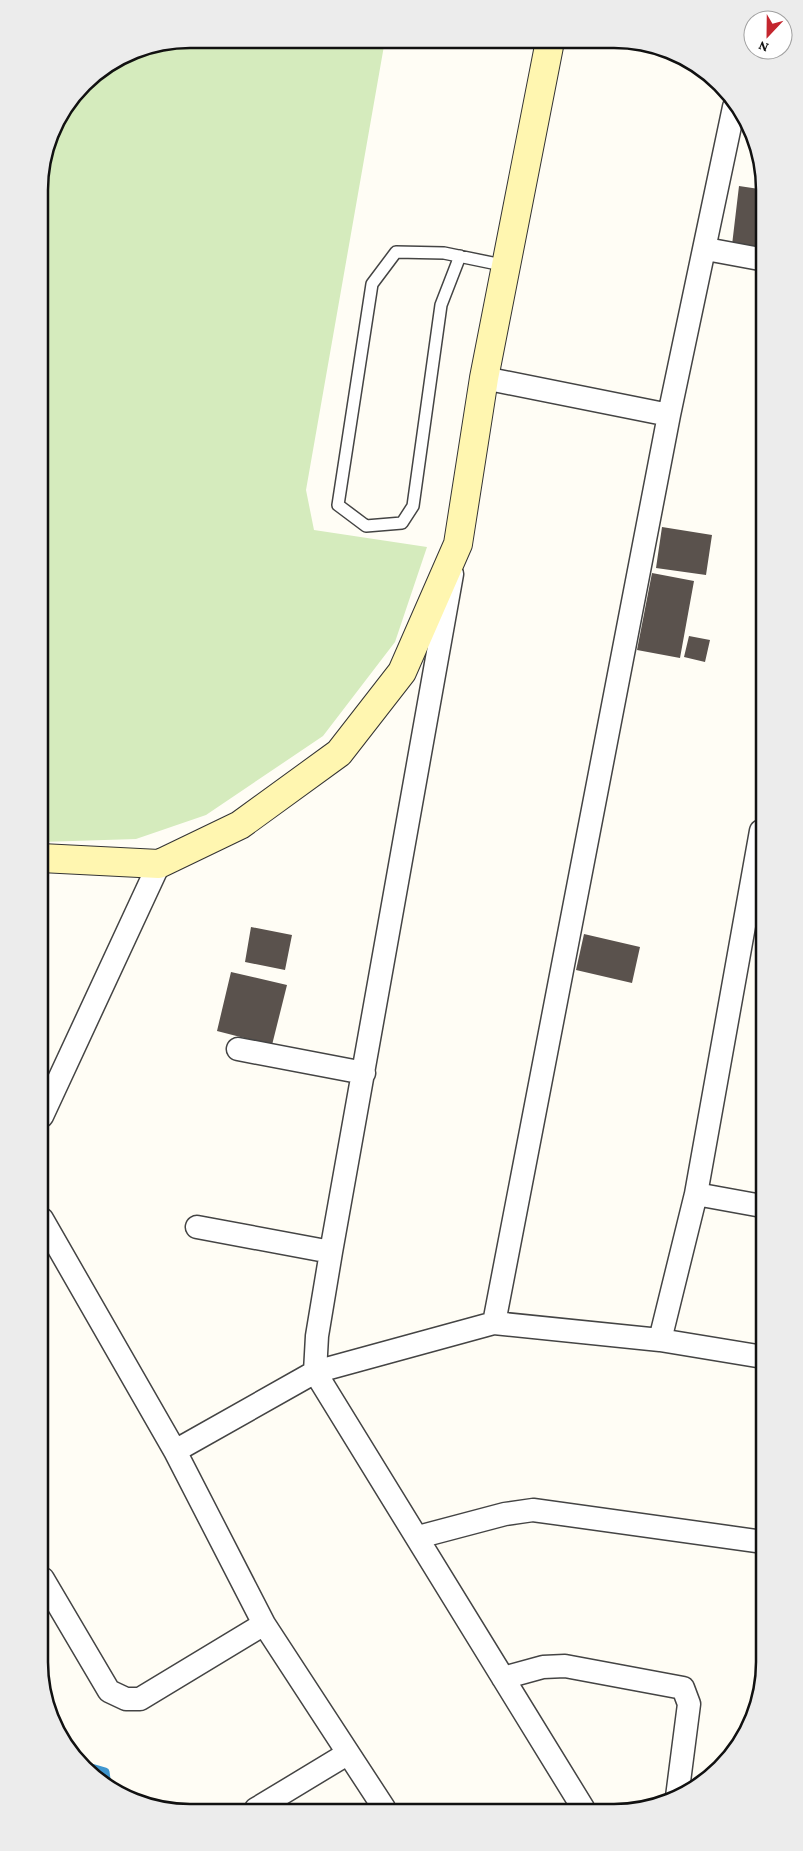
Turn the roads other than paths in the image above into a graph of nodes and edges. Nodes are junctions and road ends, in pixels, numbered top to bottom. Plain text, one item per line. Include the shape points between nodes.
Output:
1 (549, 47) edge
2 (733, 113) edge
3 (706, 249) junction
4 (460, 256) junction
5 (756, 258) edge
6 (507, 266) junction
7 (484, 378) junction
8 (669, 415) junction
9 (458, 544) junction
10 (48, 858) edge
11 (756, 861) edge
12 (159, 864) junction
13 (238, 1049) dead end
14 (364, 1073) junction
15 (47, 1104) edge
16 (696, 1194) junction
17 (755, 1205) edge
18 (197, 1227) dead end
19 (47, 1228) edge
20 (331, 1252) junction
21 (494, 1323) junction
22 (660, 1340) junction
23 (755, 1356) edge
24 (315, 1372) junction
25 (175, 1451) junction
26 (418, 1537) junction
27 (755, 1541) edge
28 (47, 1586) edge
29 (264, 1624) junction
30 (503, 1678) junction
31 (347, 1754) junction
32 (678, 1788) edge
33 (264, 1804) edge
34 (381, 1804) edge
35 (581, 1804) edge

1 - 6 street
2 - 3 street
3 - 5 street
3 - 8 street
4 - 4 lane via 396,252 372,284 338,505 366,526 402,523 413,506 441,305
4 - 6 lane
6 - 7 street
7 - 8 street
7 - 9 street
8 - 21 street
9 - 12 street via 402,672 339,754 240,825
9 - 14 street
10 - 12 street
11 - 16 street
12 - 15 street
13 - 14 street
14 - 20 street
16 - 17 street
16 - 22 street
18 - 20 street
19 - 25 street
20 - 24 street via 317,1336
21 - 22 street
21 - 24 street
22 - 23 street
24 - 25 street
24 - 26 street
25 - 29 street
26 - 27 street via 504,1514 534,1510
26 - 30 street
28 - 29 street via 109,1691 126,1699 140,1699
29 - 31 street
30 - 32 street via 543,1667 565,1666 683,1688 689,1704
30 - 35 street
31 - 33 street
31 - 34 street

